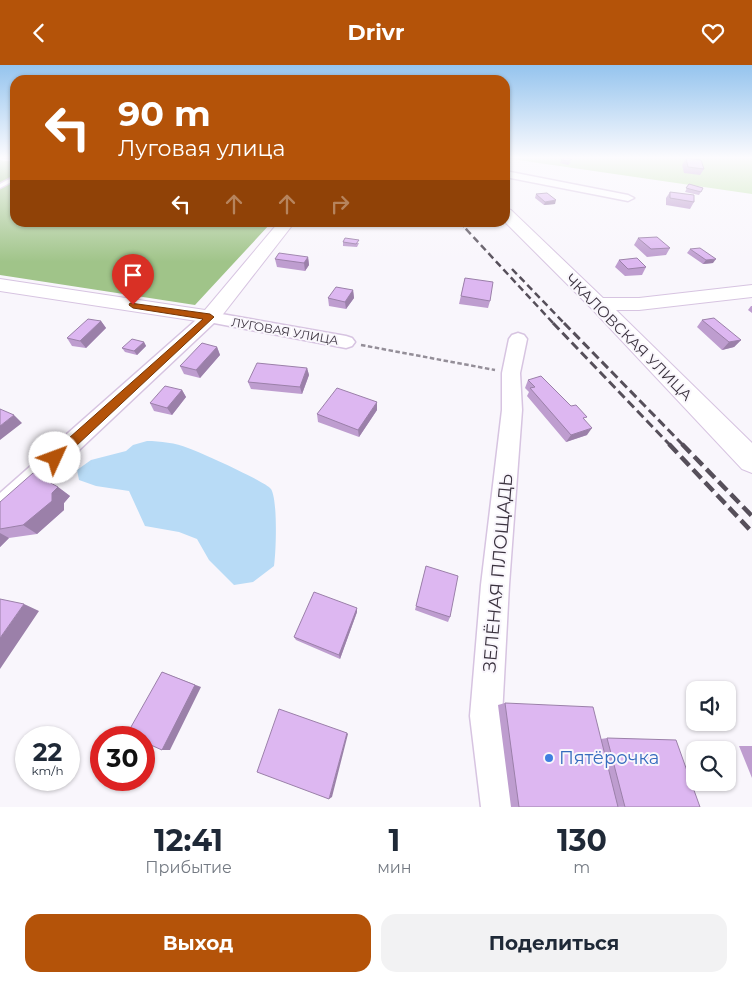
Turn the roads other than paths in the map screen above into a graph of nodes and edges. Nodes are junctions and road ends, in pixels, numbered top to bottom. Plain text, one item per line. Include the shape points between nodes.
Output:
1 (602, 193) edge
2 (628, 198) dead end
3 (510, 218) edge
4 (283, 227) edge
5 (0, 285) edge
6 (752, 291) edge
7 (598, 304) junction
8 (210, 317) junction
9 (518, 339) dead end
10 (346, 342) road end
11 (752, 461) edge
12 (0, 508) edge
13 (499, 807) edge

1 - 2 street
3 - 7 street, ЧКАЛОВСКАЯ УЛИЦА
4 - 8 street
5 - 8 street, ЛУГОВАЯ УЛИЦА
6 - 7 street via 638,304
7 - 11 street, ЧКАЛОВСКАЯ УЛИЦА
8 - 10 street, ЛУГОВАЯ УЛИЦА
8 - 12 street
9 - 13 street, ЗЕЛЁНАЯ ПЛОЩАДЬ via 511,373 512,410 486,716

